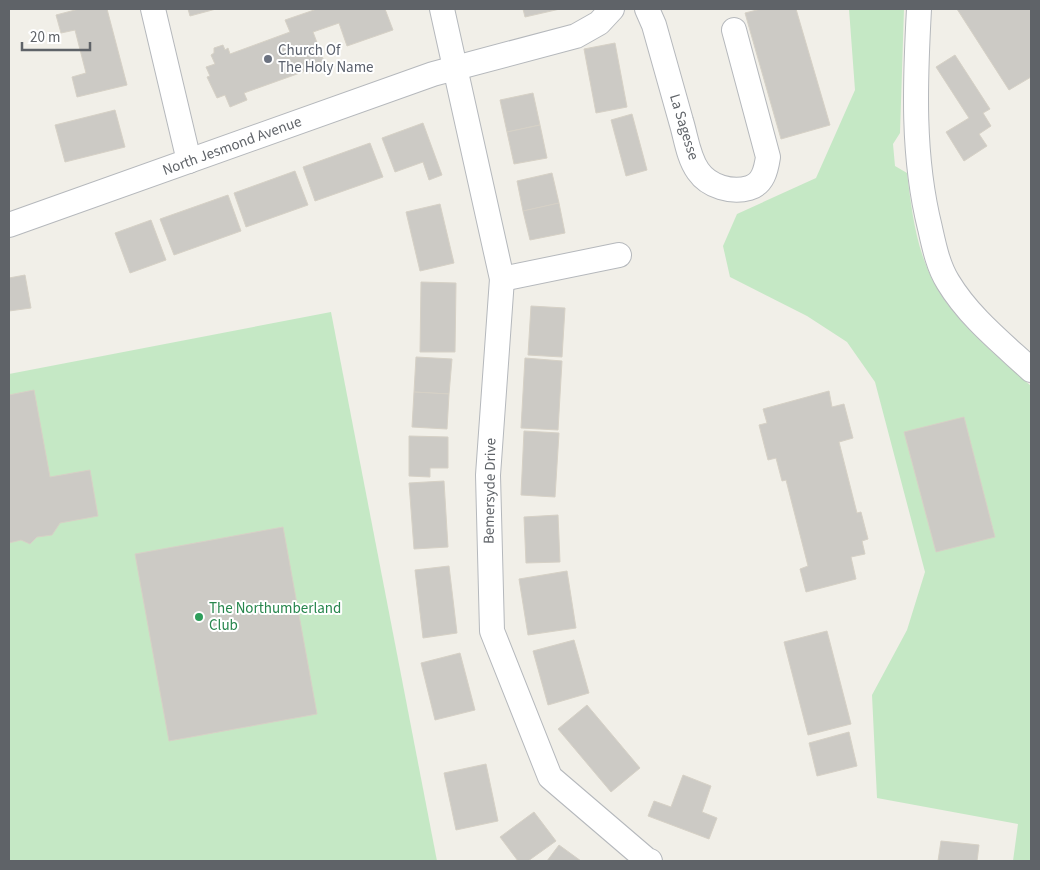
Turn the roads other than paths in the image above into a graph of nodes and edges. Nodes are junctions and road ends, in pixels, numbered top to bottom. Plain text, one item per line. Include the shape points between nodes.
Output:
1 (153, 9) edge
2 (442, 9) edge
3 (612, 9) edge
4 (647, 9) edge
5 (919, 9) edge
6 (734, 30) dead end
7 (456, 67) junction
8 (189, 161) junction
9 (9, 225) edge
10 (618, 255) dead end
11 (502, 278) junction
12 (1031, 370) edge
13 (650, 861) edge

1 - 8 street
2 - 7 street, Bemersyde Drive
3 - 7 street via 600,23 576,36
4 - 6 street, La Sagesse via 692,160 706,180 729,189 743,190 762,179 768,157
5 - 12 street via 915,84 917,145 935,249 947,281 965,306
7 - 8 street, North Jesmond Avenue
7 - 11 street, Bemersyde Drive
8 - 9 street, North Jesmond Avenue
10 - 11 street
11 - 13 street, Bemersyde Drive via 488,475 492,631 550,777

